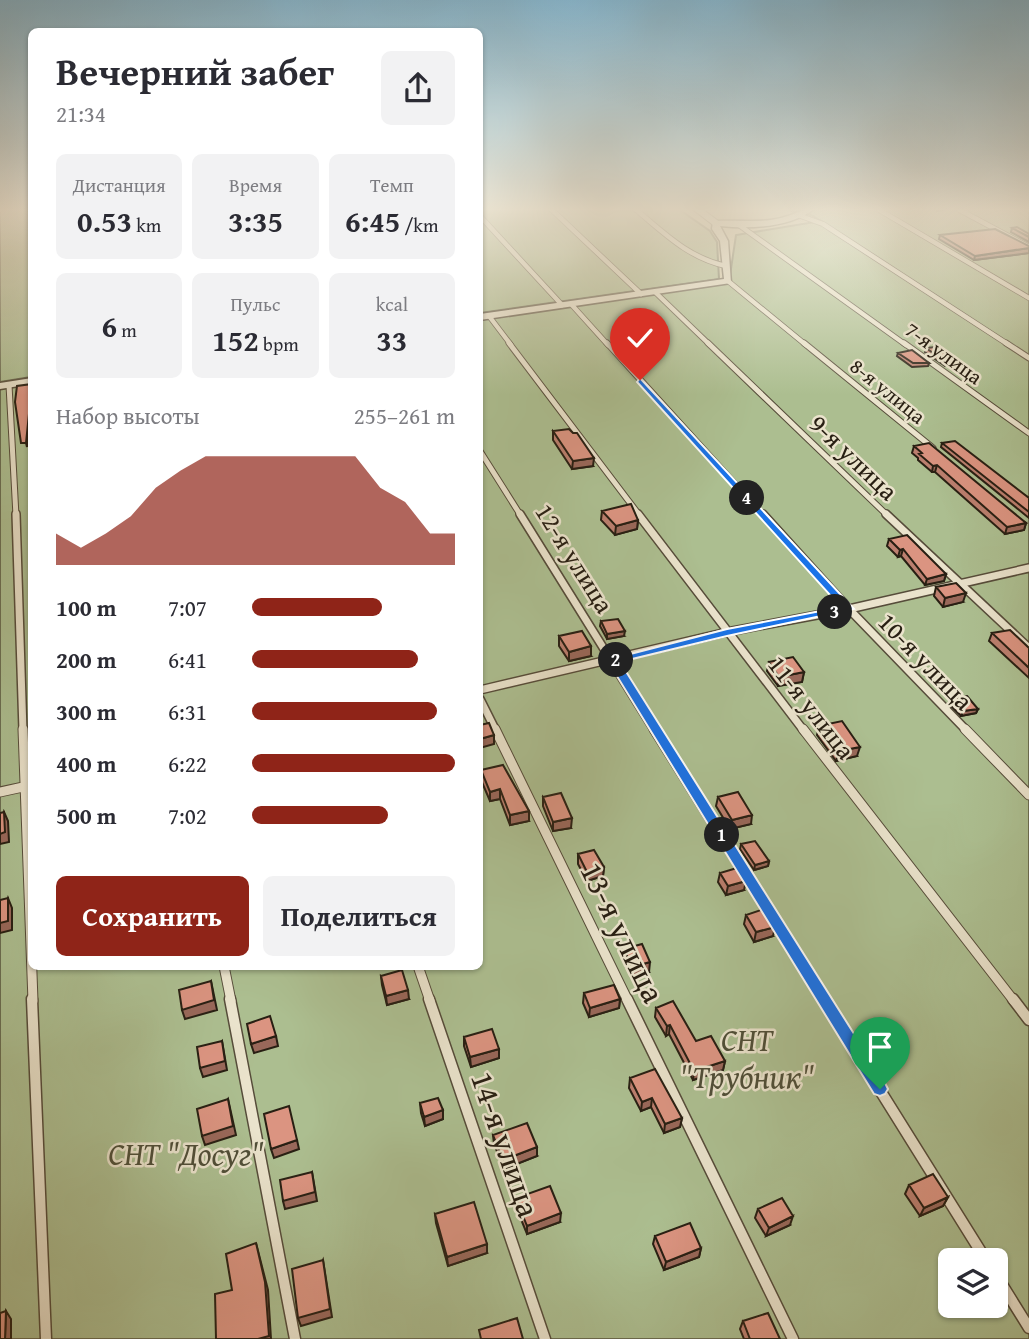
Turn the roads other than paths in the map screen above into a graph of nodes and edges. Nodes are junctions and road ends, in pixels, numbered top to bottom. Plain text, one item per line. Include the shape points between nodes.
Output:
1 (533, 270) edge
2 (616, 270) edge
3 (726, 270) edge
4 (802, 270) edge
5 (894, 270) edge
6 (982, 270) edge
7 (727, 281) junction
8 (655, 292) junction
9 (641, 294) junction
10 (1029, 298) edge
11 (566, 305) junction
12 (484, 317) edge
13 (1029, 358) edge
14 (28, 382) edge
15 (4, 385) edge
16 (1029, 433) edge
17 (483, 456) edge
18 (943, 456) edge
19 (1029, 568) edge
20 (959, 585) junction
21 (849, 609) junction
22 (727, 632) junction
23 (1029, 648) edge
24 (613, 660) junction
25 (483, 689) edge
26 (483, 705) edge
27 (27, 786) edge
28 (0, 792) edge
29 (1029, 795) edge
30 (28, 815) edge
31 (33, 970) edge
32 (225, 970) edge
33 (419, 970) edge
34 (1029, 1020) edge
35 (979, 1248) edge
36 (1008, 1294) edge
37 (1029, 1328) edge
38 (46, 1339) edge
39 (295, 1339) edge
40 (545, 1339) edge
41 (793, 1339) edge

1 - 11 lane, 10-я улица
2 - 9 lane
3 - 7 street
4 - 16 lane, 7-я улица
5 - 13 lane
6 - 10 lane
7 - 8 street
7 - 18 lane, 8-я улица
8 - 9 street
8 - 20 lane, 9-я улица
9 - 11 street
11 - 12 street
11 - 21 lane, 10-я улица
12 - 22 lane, 11-я улица
14 - 15 street
15 - 27 lane
17 - 24 lane, 12-я улица
19 - 20 lane
20 - 21 lane
20 - 23 lane, 9-я улица
21 - 22 lane
21 - 29 lane, 10-я улица
22 - 24 lane
22 - 34 lane, 11-я улица
24 - 25 lane
24 - 35 lane, 12-я улица
26 - 41 lane, 13-я улица
27 - 28 lane
27 - 30 lane
31 - 38 lane
32 - 39 lane
33 - 40 lane, 14-я улица
36 - 37 lane

